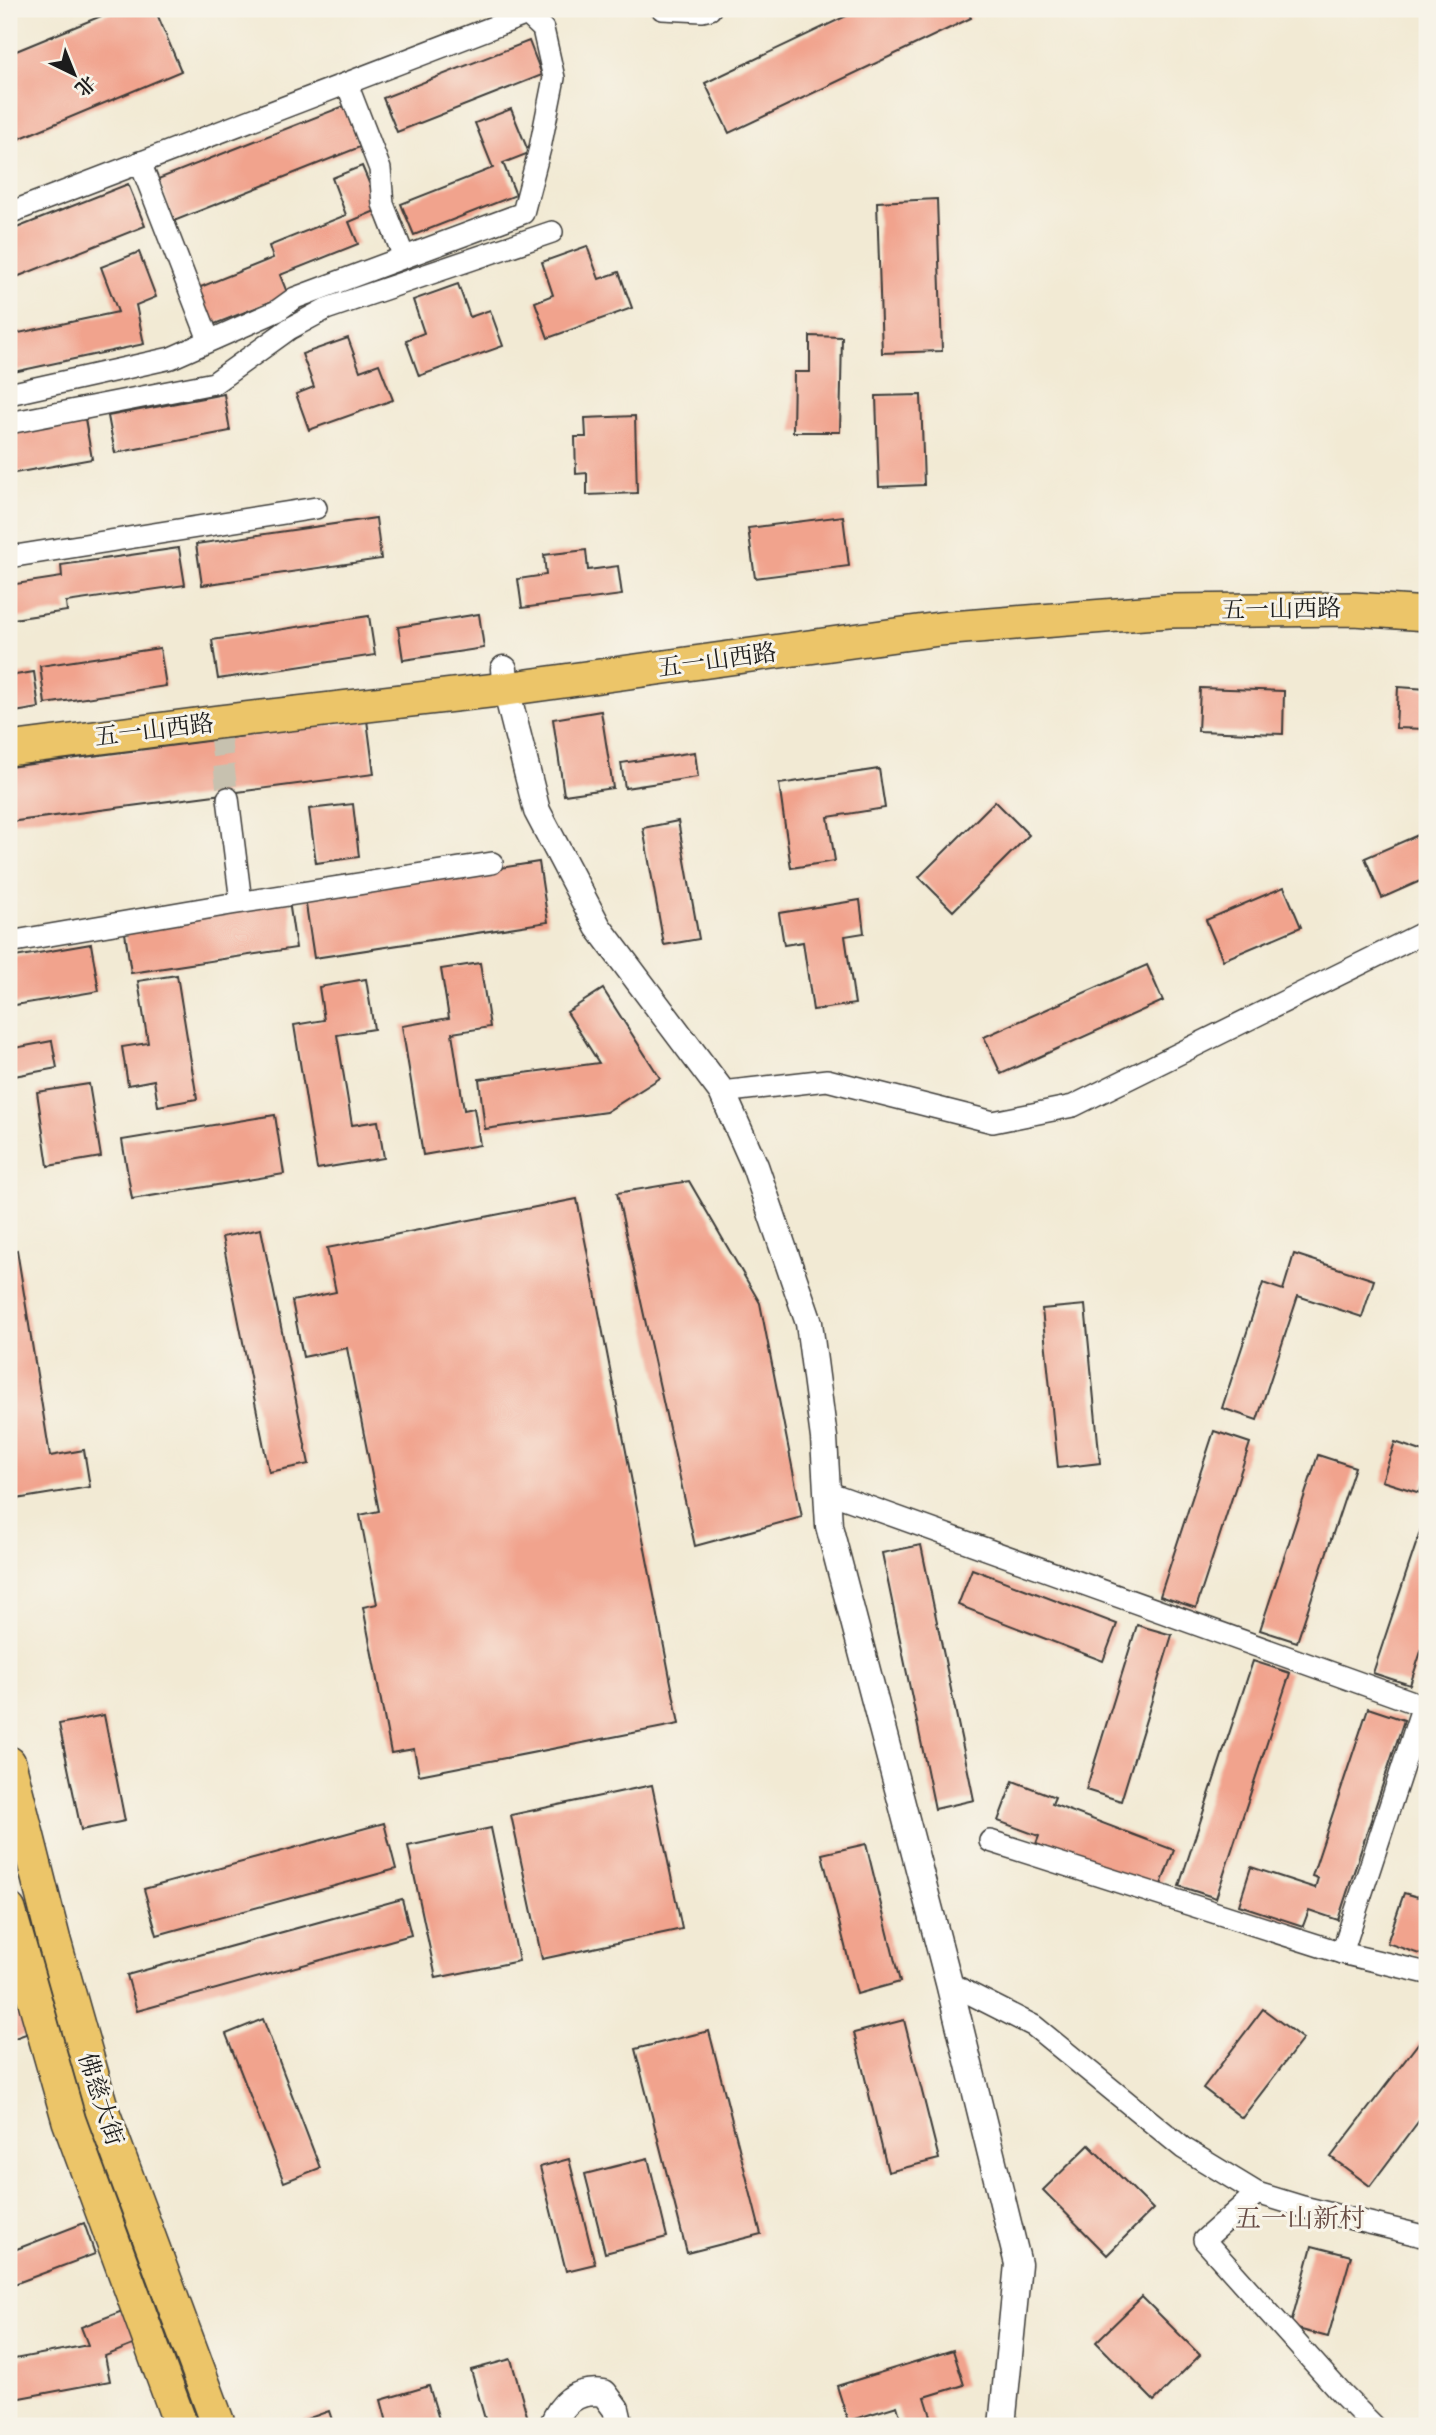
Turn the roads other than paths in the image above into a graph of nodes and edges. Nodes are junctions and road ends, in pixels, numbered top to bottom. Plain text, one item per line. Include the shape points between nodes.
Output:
1 (662, 9) edge
2 (710, 9) edge
3 (347, 84) junction
4 (140, 162) junction
5 (9, 213) edge
6 (552, 232) dead end
7 (404, 257) junction
8 (209, 340) junction
9 (9, 394) edge
10 (9, 423) edge
11 (316, 508) dead end
12 (9, 557) edge
13 (1427, 593) edge
14 (1427, 614) edge
15 (505, 679) junction
16 (9, 729) edge
17 (9, 749) edge
18 (228, 798) tunnel mouth
19 (492, 863) dead end
20 (242, 902) junction
21 (1427, 931) edge
22 (9, 942) edge
23 (722, 1092) junction
24 (827, 1492) junction
25 (1425, 1706) edge
26 (9, 1763) edge
27 (990, 1841) dead end
28 (9, 1910) edge
29 (1342, 1953) junction
30 (1427, 1973) edge
31 (949, 1983) junction
32 (1257, 2193) junction
33 (1427, 2236) edge
34 (210, 2424) edge
35 (181, 2426) edge
36 (552, 2426) edge
37 (620, 2426) edge
38 (1002, 2426) edge
39 (1374, 2426) edge

1 - 2 street
3 - 4 street
3 - 7 street via 380,169 383,204
3 - 7 street via 527,14 543,29 554,78 523,213
4 - 5 street
4 - 8 street
6 - 10 street via 326,309 289,329 214,383
7 - 8 street via 295,298 277,311
8 - 9 street via 171,358
11 - 12 street
13 - 15 main road, 五一山西路 via 1355,588 1166,590 935,609
14 - 15 main road, 五一山西路 via 1354,609 1168,611 966,627
15 - 16 main road, 五一山西路 via 215,702
15 - 17 main road, 五一山西路 via 219,729
15 - 23 street via 537,811 598,927
18 - 20 street
19 - 20 street
20 - 22 street
21 - 23 street via 1073,1106 993,1122 827,1080
23 - 24 street via 755,1166 809,1322
24 - 25 street
24 - 31 street via 829,1526
25 - 29 street
26 - 34 main road, 佛慈大街 via 102,2110
27 - 29 street
28 - 35 main road, 佛慈大街 via 69,2121
29 - 30 street
31 - 32 street via 1034,2026 1183,2148
31 - 38 street via 1018,2263
32 - 33 street
32 - 39 street via 1204,2240
36 - 37 street via 571,2398 591,2391 604,2393 616,2409

